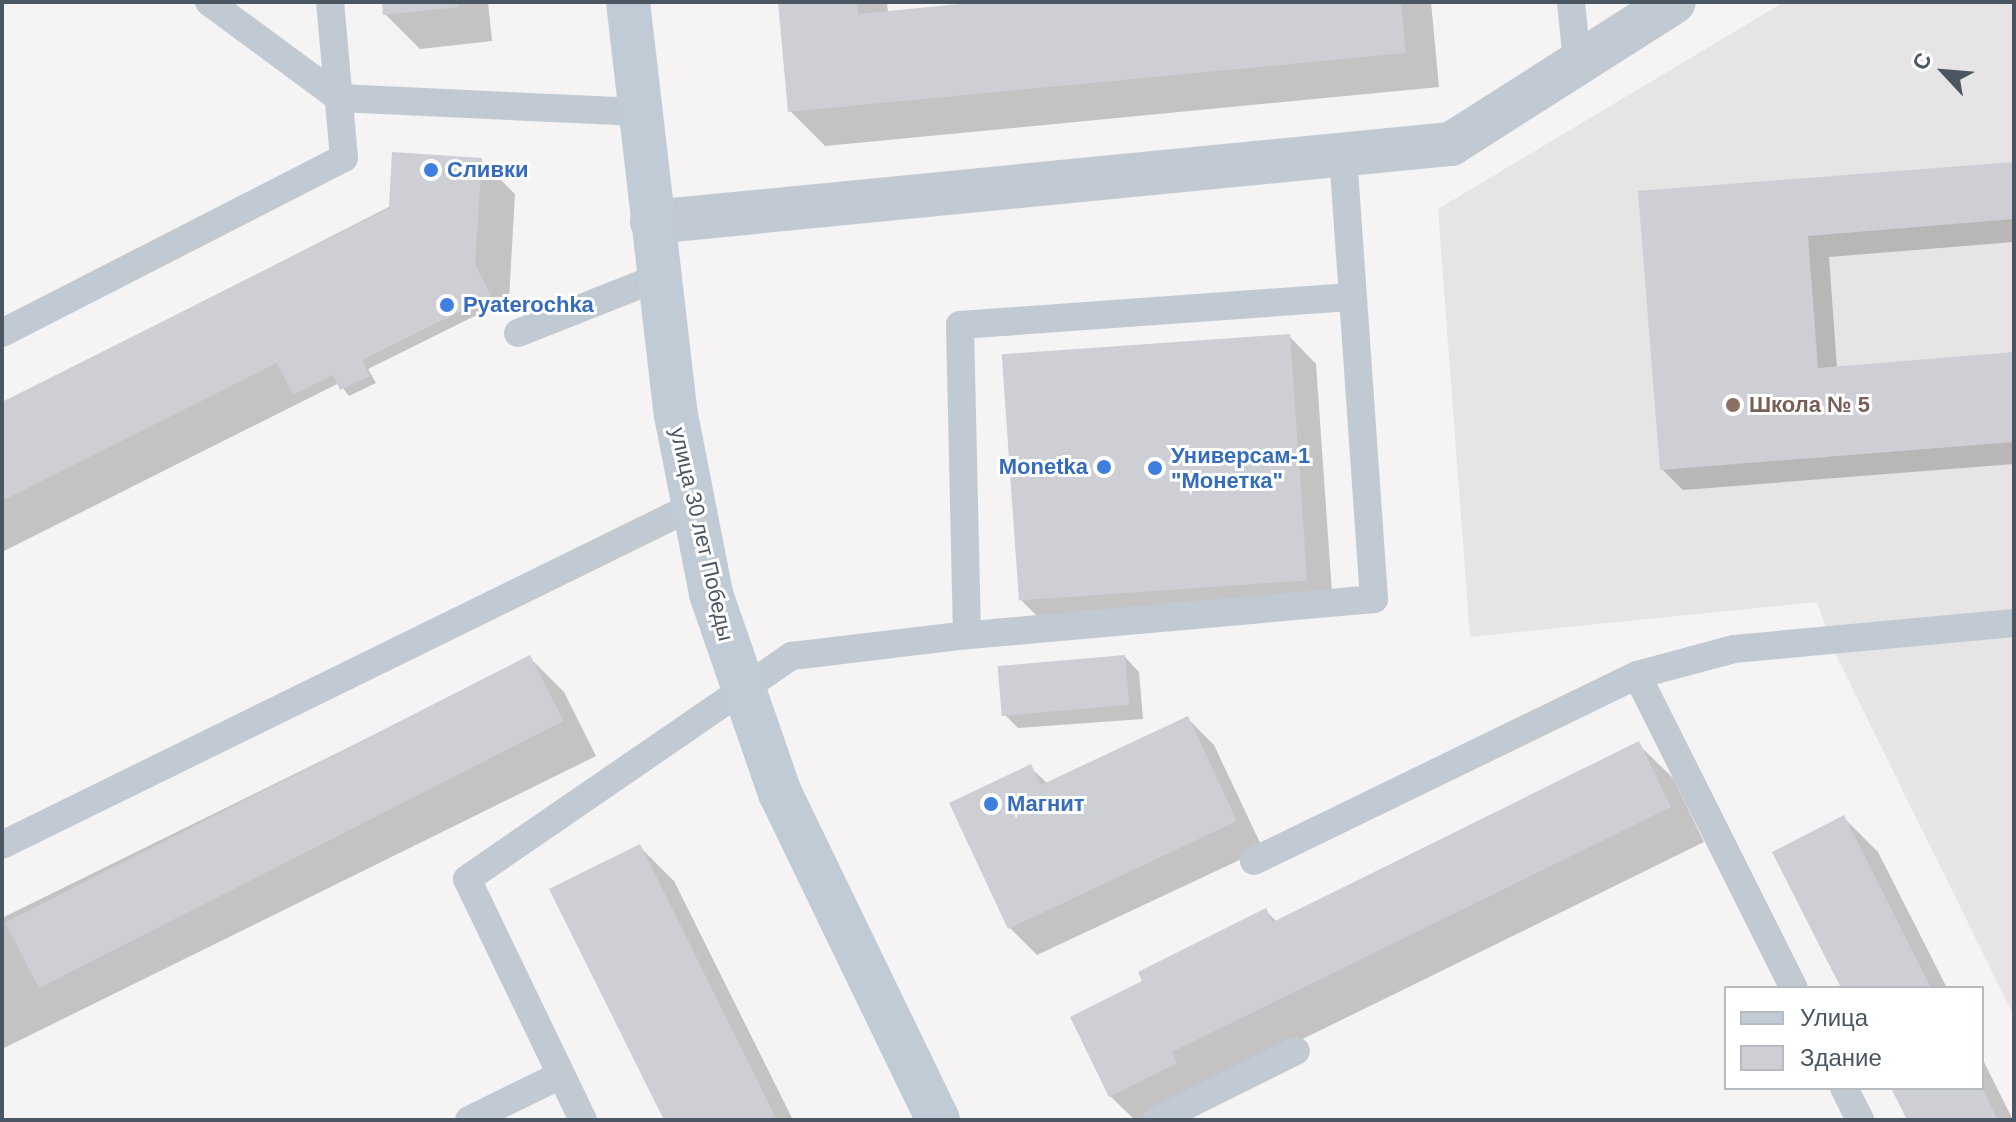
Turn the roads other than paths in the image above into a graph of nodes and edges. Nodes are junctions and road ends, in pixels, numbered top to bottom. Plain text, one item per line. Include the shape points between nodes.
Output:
1 (209, 2) edge
2 (330, 2) edge
3 (628, 2) edge
4 (1571, 2) edge
5 (1674, 2) edge
6 (1577, 62) junction
7 (339, 98) junction
8 (638, 112) junction
9 (1343, 155) junction
10 (652, 222) junction
11 (657, 278) junction
12 (1353, 297) junction
13 (2, 333) edge
14 (518, 333) dead end
15 (693, 506) junction
16 (2014, 623) edge
17 (967, 635) junction
18 (1637, 675) junction
19 (741, 691) junction
20 (2, 845) edge
21 (1254, 861) dead end
22 (1793, 986) edge
23 (1296, 1051) dead end
24 (561, 1075) junction
25 (1845, 1090) edge
26 (469, 1120) edge
27 (583, 1120) edge
28 (938, 1120) edge
29 (1157, 1120) edge
30 (1860, 1120) edge

1 - 7 lane
2 - 7 lane
3 - 8 main road, улица 30 лет Победы
4 - 6 lane
5 - 6 street
6 - 9 street via 1451,144
7 - 8 lane
7 - 13 lane via 344,158
8 - 10 main road, улица 30 лет Победы
9 - 10 street
9 - 12 lane
10 - 11 main road, улица 30 лет Победы
11 - 14 lane
11 - 15 main road, улица 30 лет Победы
12 - 17 lane via 960,325
12 - 17 lane via 1374,599
15 - 19 main road, улица 30 лет Победы via 711,594
15 - 20 lane
16 - 18 lane via 1734,649
17 - 19 lane via 792,656
18 - 21 lane
18 - 22 lane
19 - 24 lane via 467,879
19 - 28 main road, улица 30 лет Победы via 780,793
23 - 29 lane
24 - 26 lane
24 - 27 lane
25 - 30 lane

